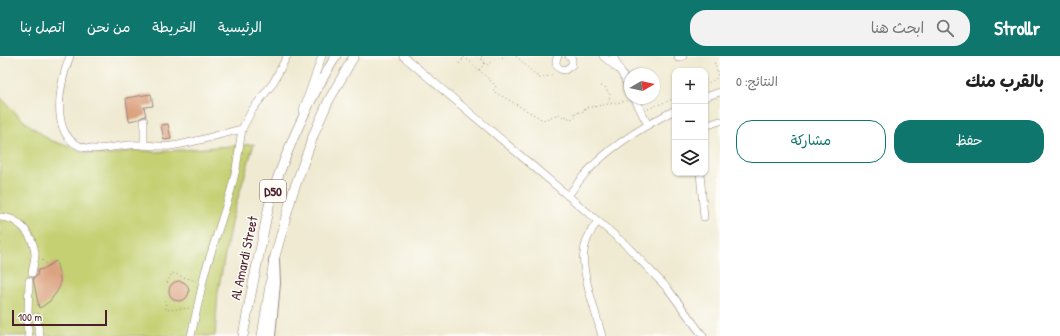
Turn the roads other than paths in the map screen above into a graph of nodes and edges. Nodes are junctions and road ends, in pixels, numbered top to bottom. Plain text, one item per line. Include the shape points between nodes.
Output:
1 (70, 56) edge
2 (322, 56) edge
3 (336, 56) edge
4 (354, 56) edge
5 (403, 56) edge
6 (558, 56) edge
7 (569, 56) edge
8 (603, 56) edge
9 (613, 56) edge
10 (285, 57) edge
11 (621, 72) junction
12 (624, 78) edge
13 (720, 92) edge
14 (708, 96) edge
15 (637, 104) edge
16 (672, 112) edge
17 (144, 121) dead end
18 (720, 121) edge
19 (648, 125) junction
20 (708, 125) edge
21 (299, 126) junction
22 (242, 129) junction
23 (144, 145) junction
24 (700, 176) edge
25 (568, 196) junction
26 (0, 216) edge
27 (704, 217) dead end
28 (598, 221) junction
29 (274, 260) junction
30 (32, 273) dead end
31 (29, 280) dead end
32 (36, 317) dead end
33 (29, 336) edge
34 (40, 336) edge
35 (191, 336) edge
36 (243, 336) edge
37 (262, 336) edge
38 (270, 336) edge
39 (602, 336) edge
40 (703, 336) edge

1 - 23 street via 63,79 59,110 64,132 71,141 92,148
2 - 21 street
3 - 21 main road, Al Amardi Street / D50
4 - 29 main road, D50 via 329,100 312,138 292,195
5 - 25 street
6 - 7 street via 556,65 565,70 570,68 572,62
8 - 11 street
9 - 11 street
10 - 22 street via 273,83 252,110
11 - 12 street
13 - 14 street
15 - 19 street
16 - 19 street
17 - 23 street
18 - 20 street
19 - 25 street via 614,148 588,171
21 - 36 main road, Al Amardi Street / D50 via 273,192
22 - 23 street via 179,145
22 - 35 street via 231,190 202,283
24 - 27 street
25 - 28 street
26 - 30 street via 20,225 31,240 35,255
28 - 39 street via 586,242 583,258
28 - 40 street via 653,272
29 - 37 main road, D50
29 - 38 highway via 275,283
31 - 33 street
32 - 34 street

